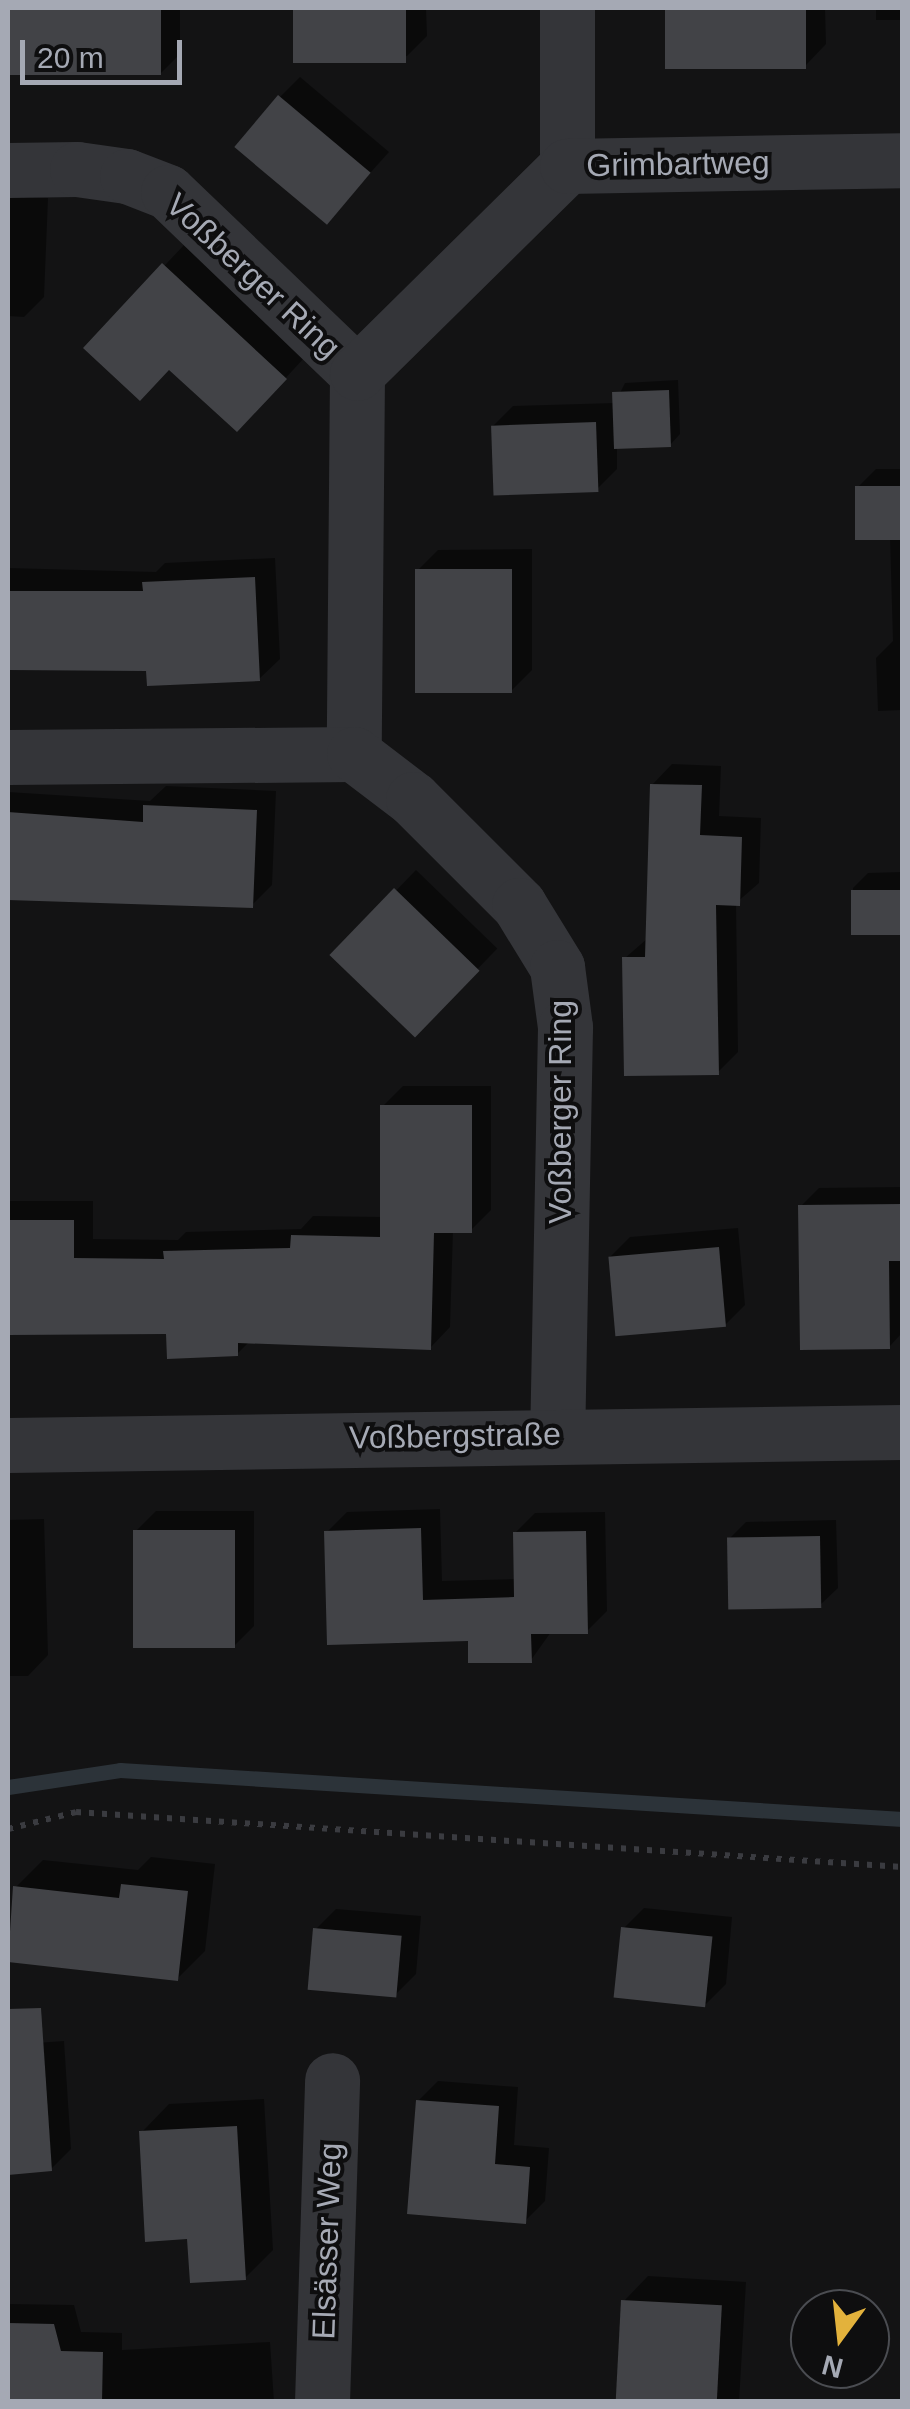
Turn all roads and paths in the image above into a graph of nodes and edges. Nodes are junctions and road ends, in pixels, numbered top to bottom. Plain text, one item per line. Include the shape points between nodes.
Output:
1 (567, 8) edge
2 (902, 160) edge
3 (568, 166) junction
4 (8, 170) edge
5 (357, 373) junction
6 (354, 754) junction
7 (8, 757) edge
8 (902, 1432) edge
9 (557, 1434) junction
10 (8, 1445) edge
11 (8, 1829) edge
12 (902, 1867) edge
13 (332, 2080) dead end
14 (322, 2402) edge

1 - 3 street
2 - 3 street, Grimbartweg
3 - 5 street, Grimbartweg
4 - 5 street, Voßberger Ring via 77,169 127,176 168,192
5 - 6 street, Voßberger Ring
6 - 7 street
6 - 9 street, Voßberger Ring via 412,799 519,905 557,967 565,1027
8 - 9 street, Voßbergstraße
9 - 10 street, Voßbergstraße
11 - 12 path via 76,1812
13 - 14 street, Elsässer Weg

